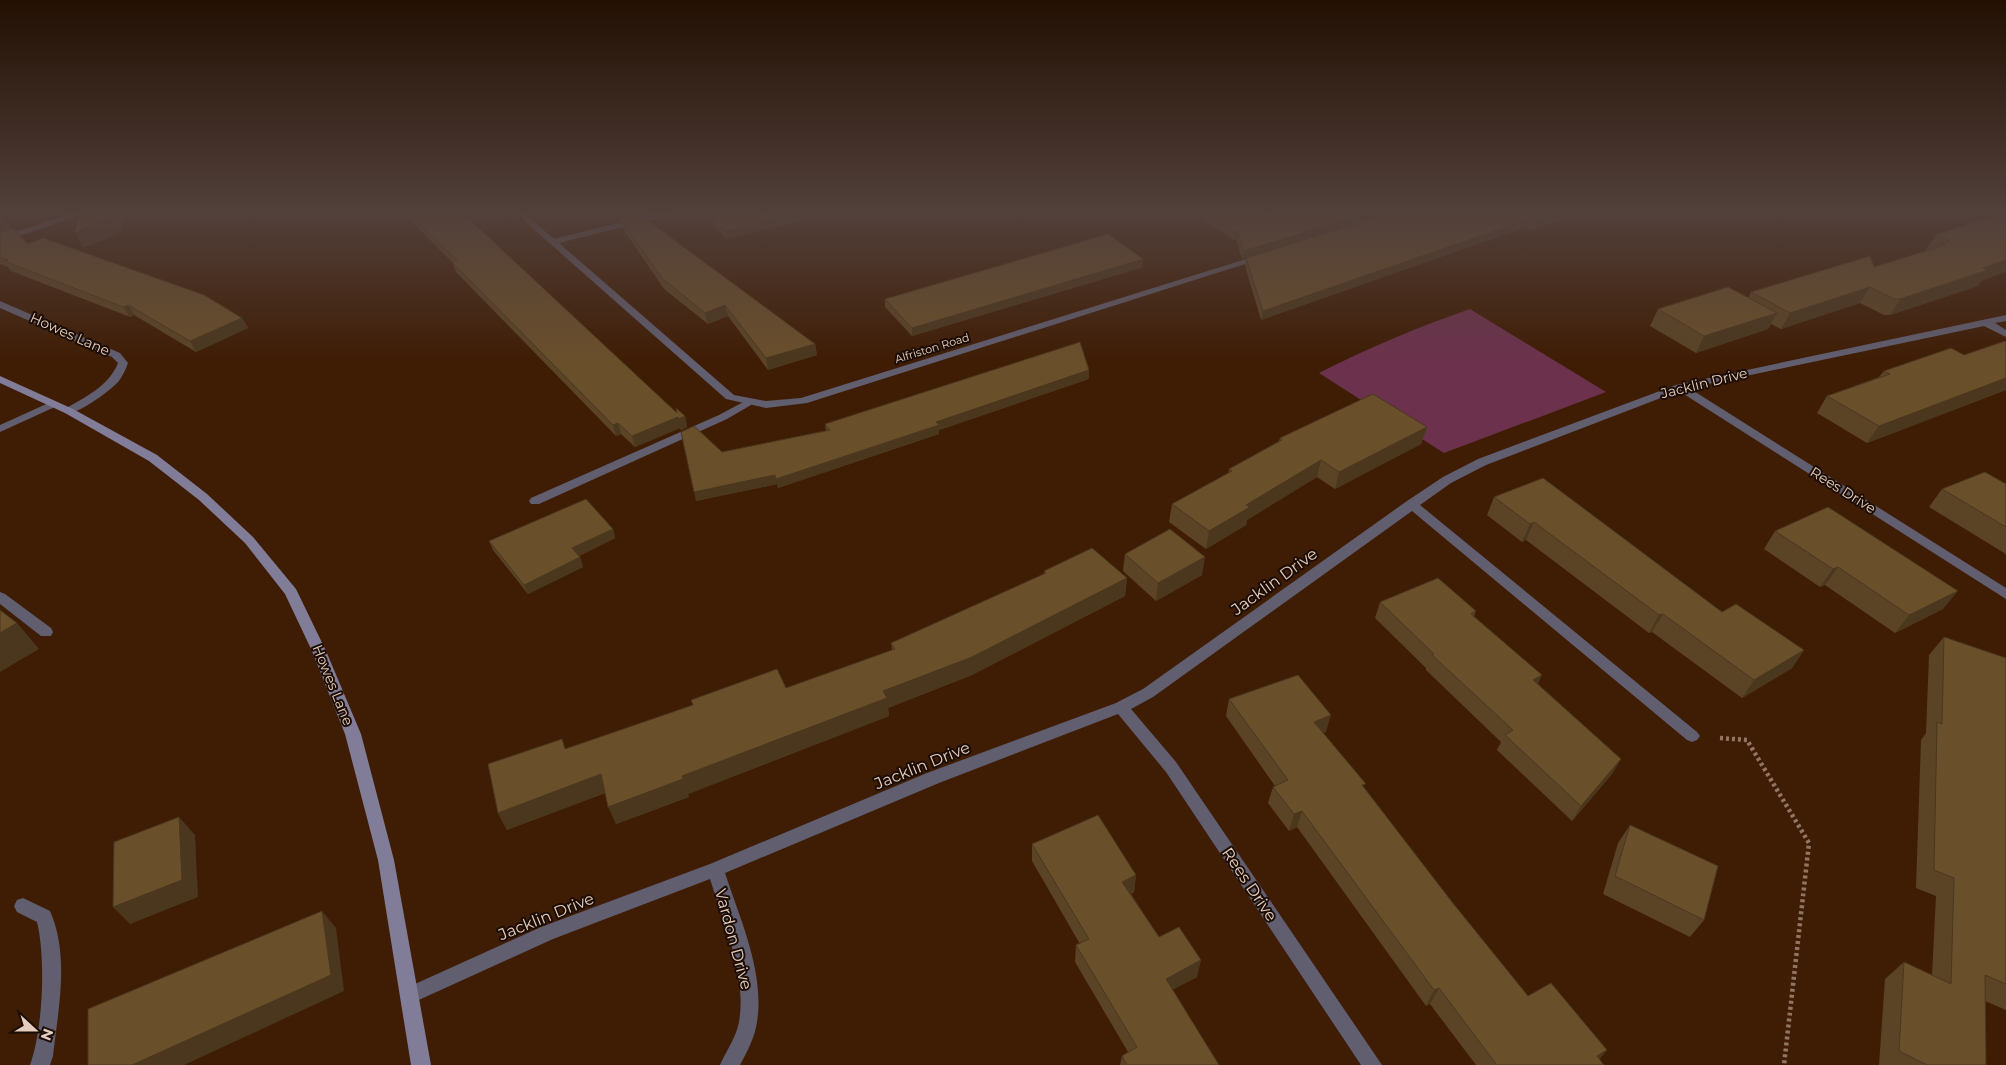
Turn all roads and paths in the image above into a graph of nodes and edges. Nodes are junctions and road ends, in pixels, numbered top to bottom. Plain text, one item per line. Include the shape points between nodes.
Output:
1 (573, 261) edge
2 (1250, 261) edge
3 (0, 304) edge
4 (2006, 318) edge
5 (1987, 323) junction
6 (2006, 334) edge
7 (0, 379) edge
8 (1680, 387) junction
9 (747, 403) junction
10 (53, 404) junction
11 (69, 411) junction
12 (0, 429) edge
13 (535, 501) dead end
14 (1411, 504) junction
15 (2006, 594) edge
16 (0, 597) edge
17 (46, 632) dead end
18 (1121, 707) junction
19 (1692, 736) joint
20 (716, 869) junction
21 (24, 906) dead end
22 (410, 995) junction
23 (40, 1065) edge
24 (420, 1065) edge
25 (730, 1065) edge
26 (1372, 1065) edge
27 (1784, 1065) edge

1 - 9 street, Alfriston Road via 730,397
2 - 9 street, Alfriston Road via 803,401 781,406
3 - 11 street, Howes Lane via 116,355 123,363 121,373 105,388
4 - 5 street, Jacklin Drive
5 - 6 street
5 - 8 street, Jacklin Drive
7 - 10 main road, Howes Lane
8 - 14 street, Jacklin Drive via 1482,462
8 - 15 street, Rees Drive
9 - 13 street via 723,417
10 - 11 main road, Howes Lane
10 - 12 street
11 - 22 main road, Howes Lane via 153,458 203,497 249,540 290,592 319,651 353,734 386,860
14 - 18 street, Jacklin Drive via 1148,693
14 - 19 street
16 - 17 street
18 - 20 street, Jacklin Drive via 933,778
18 - 26 street, Rees Drive via 1171,767
19 - 27 path via 1747,740 1809,843
20 - 22 street, Jacklin Drive via 547,933
20 - 25 street, Vardon Drive via 750,996 748,1023
21 - 23 street via 44,917 50,934 51,982
22 - 24 main road, Howes Lane

